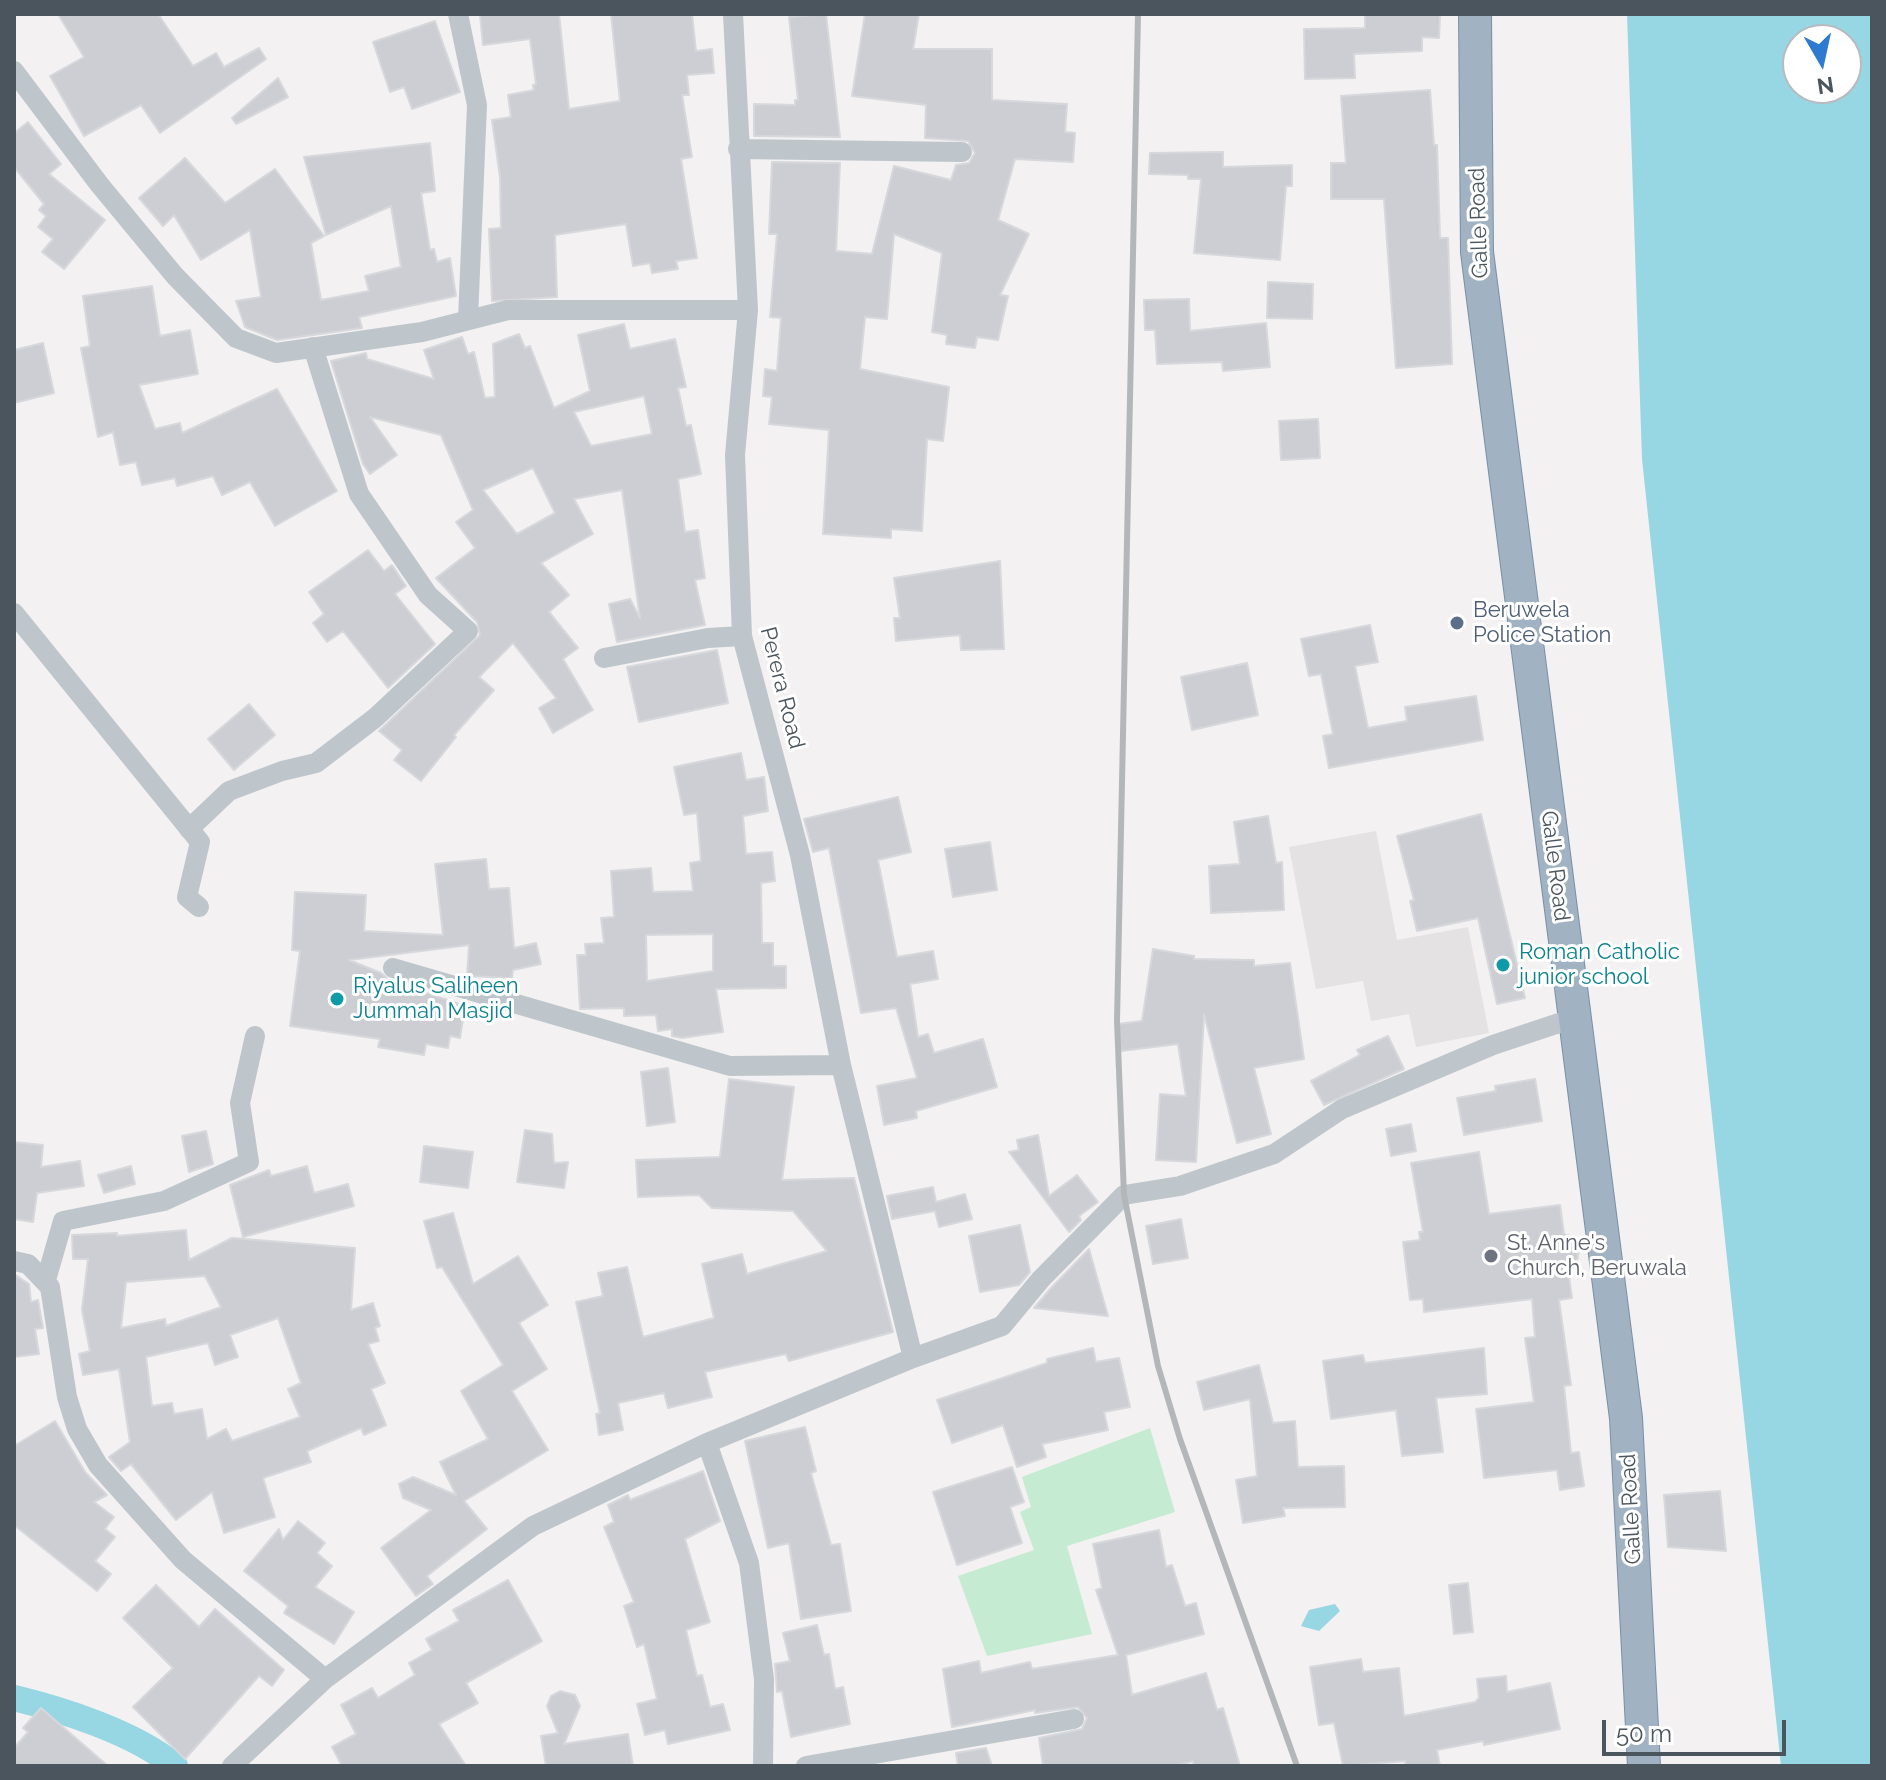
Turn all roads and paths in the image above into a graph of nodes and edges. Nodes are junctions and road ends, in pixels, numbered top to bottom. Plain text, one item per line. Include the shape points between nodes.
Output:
1 (458, 14) edge
2 (733, 14) edge
3 (1475, 14) edge
4 (14, 71) edge
5 (738, 149) junction
6 (962, 152) dead end
7 (748, 310) junction
8 (468, 319) junction
9 (313, 347) junction
10 (14, 613) edge
11 (742, 636) junction
12 (604, 658) dead end
13 (189, 829) junction
14 (199, 907) dead end
15 (393, 968) dead end
16 (1574, 1018) junction
17 (255, 1036) dead end
18 (841, 1065) junction
19 (14, 1261) edge
20 (46, 1280) junction
21 (913, 1358) junction
22 (707, 1443) junction
23 (325, 1679) junction
24 (1074, 1719) dead end
25 (232, 1766) edge
26 (763, 1766) edge
27 (806, 1766) edge
28 (1644, 1766) edge

1 - 8 street via 477,105
2 - 5 street, Perera Road
3 - 16 highway, Galle Road via 1477,252
4 - 9 street via 146,242 236,338 276,353
5 - 6 street
5 - 7 street, Perera Road
7 - 8 street via 530,309
7 - 11 street, Perera Road via 735,455
8 - 9 street via 422,332
9 - 13 street via 359,494 428,595 468,631 375,718 316,763 277,763 229,791
10 - 13 street
11 - 12 street
11 - 18 street, Perera Road via 800,855
13 - 14 street via 200,842 187,897
15 - 18 street via 730,1066
16 - 21 street via 1493,1045 1342,1109 1274,1154 1180,1186 1124,1195 1002,1326
16 - 28 highway, Galle Road via 1626,1418
17 - 20 street via 240,1103 249,1162 164,1201 63,1221
18 - 21 street, Perera Road
19 - 20 street via 28,1264
20 - 23 street via 67,1397 77,1429 98,1465 183,1560
21 - 22 street
22 - 23 street via 533,1526
22 - 26 street via 749,1563 764,1679
23 - 25 street
24 - 27 street

